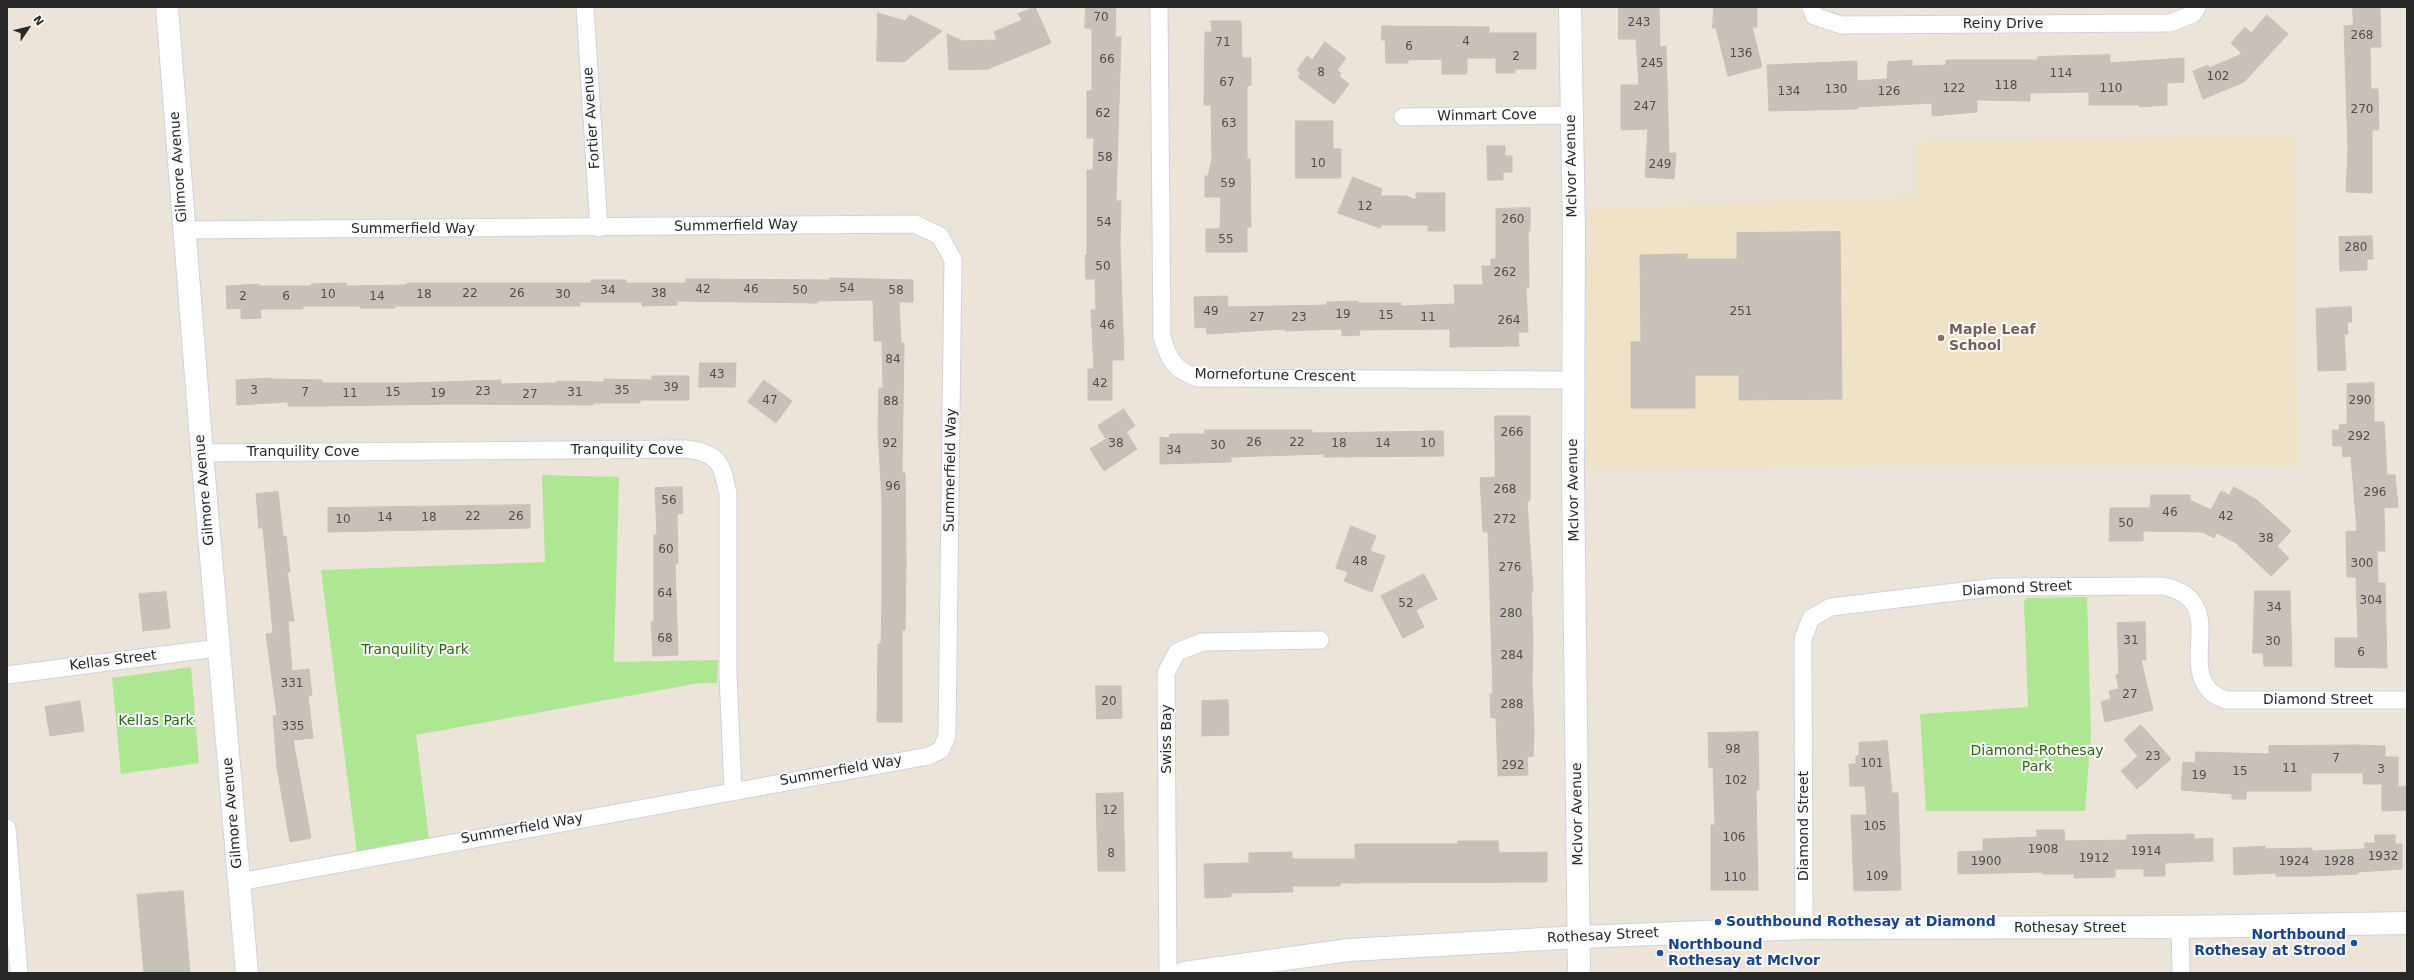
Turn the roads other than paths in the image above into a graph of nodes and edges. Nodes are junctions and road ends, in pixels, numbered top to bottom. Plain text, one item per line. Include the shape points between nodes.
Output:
1 (167, 7) edge
2 (585, 7) edge
3 (1159, 7) edge
4 (1570, 7) edge
5 (1811, 7) edge
6 (2196, 7) edge
7 (1571, 115) junction
8 (1403, 117) dead end
9 (599, 228) junction
10 (184, 230) junction
11 (1573, 380) junction
12 (202, 453) junction
13 (1320, 640) dead end
14 (218, 648) junction
15 (7, 675) edge
16 (2407, 700) edge
17 (733, 790) junction
18 (7, 828) edge
19 (239, 882) junction
20 (2407, 923) edge
21 (1804, 928) junction
22 (2180, 928) junction
23 (1580, 937) junction
24 (19, 973) edge
25 (246, 973) edge
26 (1168, 973) edge
27 (1184, 973) edge
28 (1579, 973) edge
29 (2181, 973) edge

1 - 10 street, Gilmore Avenue
2 - 9 street, Fortier Avenue
3 - 11 street, Mornefortune Crescent via 1162,337 1169,359 1185,374 1198,378
4 - 7 street, McIvor Avenue
5 - 6 street, Reiny Drive via 1814,16 1841,25 2170,23 2193,14
7 - 8 street, Winmart Cove
7 - 11 street, McIvor Avenue via 1574,232
9 - 10 street, Summerfield Way
9 - 17 street, Summerfield Way via 915,224 940,236 953,260 947,736 941,750 928,756
10 - 12 street, Gilmore Avenue
11 - 23 street, McIvor Avenue
12 - 14 street, Gilmore Avenue
12 - 17 street, Tranquility Cove via 686,449 702,451 716,458 724,475 728,494 728,674
13 - 26 street, Swiss Bay via 1202,642 1177,652 1166,673
14 - 15 street, Kellas Street
14 - 19 street, Gilmore Avenue
16 - 21 street, Diamond Street via 2226,700 2210,691 2200,671 2199,618 2192,599 2179,590 2163,586 1997,587 1831,607 1810,618 1803,639
17 - 19 street, Summerfield Way
18 - 24 street
19 - 25 street, Gilmore Avenue
20 - 22 street, Rothesay Street
21 - 22 street, Rothesay Street
21 - 23 street, Rothesay Street
22 - 29 street
23 - 27 street, Rothesay Street via 1349,950
23 - 28 street, McIvor Avenue

